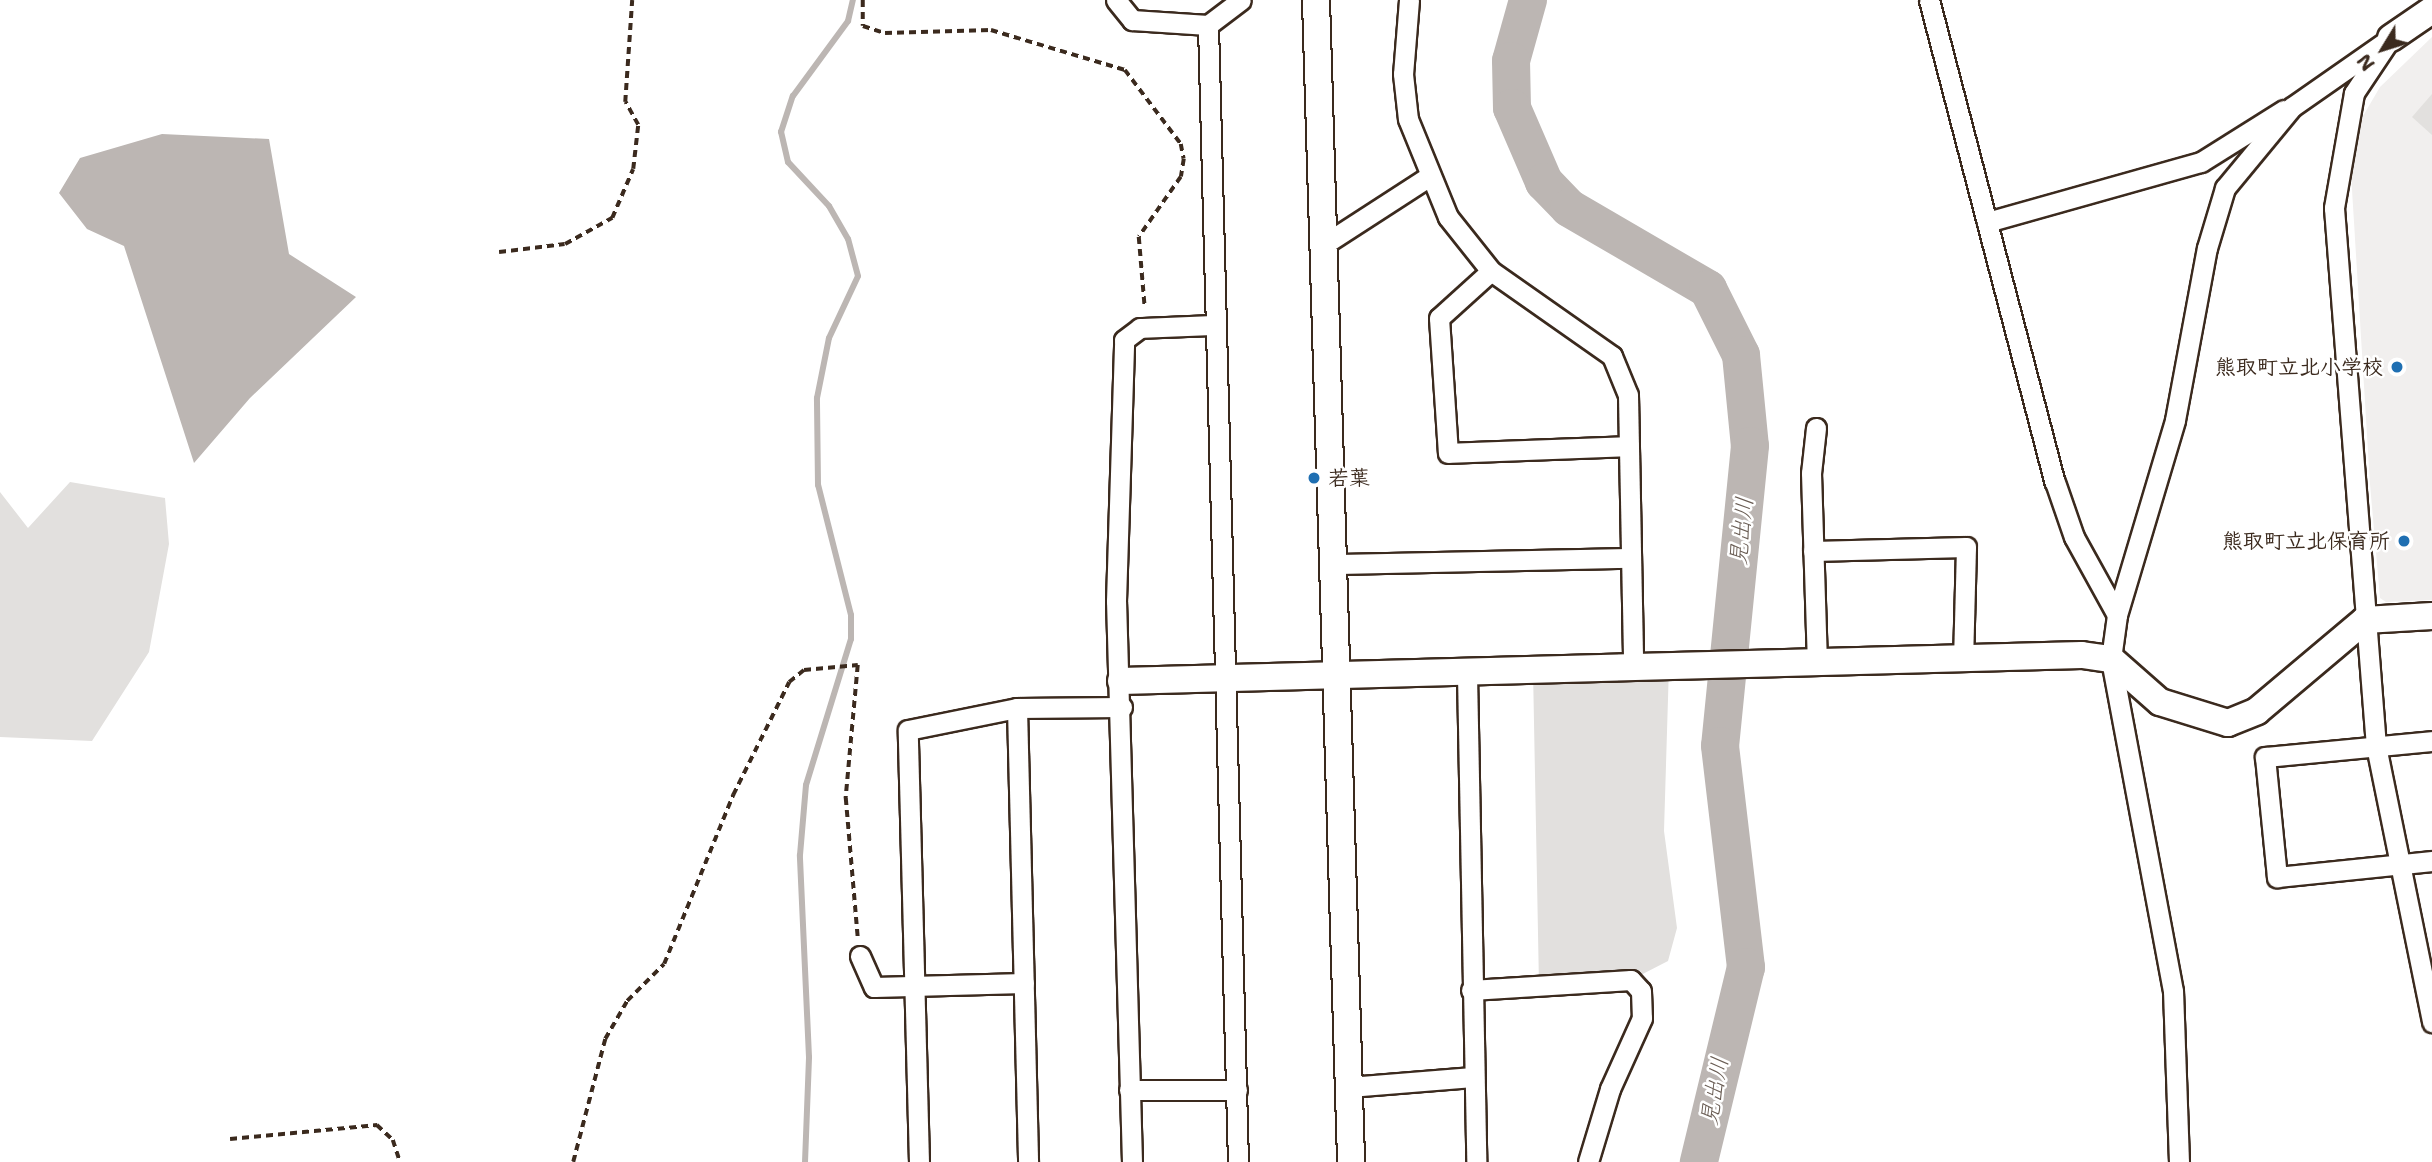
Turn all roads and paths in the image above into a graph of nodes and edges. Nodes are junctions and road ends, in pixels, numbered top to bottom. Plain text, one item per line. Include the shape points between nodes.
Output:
1 (632, 0) edge
2 (863, 0) edge
3 (1115, 0) edge
4 (1241, 0) edge
5 (1316, 0) edge
6 (1409, 0) edge
7 (1929, 0) edge
8 (2432, 10) edge
9 (1208, 25) junction
10 (2391, 38) junction
11 (2292, 107) junction
12 (1428, 177) junction
13 (1987, 222) junction
14 (1323, 245) junction
15 (499, 252) dead end
16 (1491, 271) junction
17 (1215, 325) junction
18 (1147, 327) junction
19 (1816, 428) dead end
20 (1629, 446) junction
21 (1813, 551) junction
22 (1631, 558) junction
23 (1336, 564) junction
24 (2118, 615) junction
25 (2432, 616) edge
26 (2365, 620) junction
27 (1964, 658) junction
28 (2112, 659) junction
29 (1817, 662) junction
30 (1633, 667) junction
31 (1467, 674) junction
32 (1339, 677) junction
33 (1121, 681) junction
34 (1224, 681) junction
35 (1122, 707) junction
36 (1017, 708) junction
37 (2432, 741) edge
38 (2376, 746) junction
39 (2432, 861) edge
40 (2400, 863) junction
41 (860, 956) joint
42 (1024, 983) junction
43 (912, 989) junction
44 (1471, 990) junction
45 (2428, 992) edge
46 (2432, 1022) edge
47 (1473, 1077) junction
48 (1349, 1087) junction
49 (1129, 1090) junction
50 (1237, 1090) junction
51 (230, 1139) dead end
52 (400, 1162) edge
53 (573, 1162) edge
54 (919, 1162) edge
55 (1028, 1162) edge
56 (1132, 1162) edge
57 (1238, 1162) edge
58 (1351, 1162) edge
59 (1476, 1162) edge
60 (1588, 1162) edge
61 (2179, 1162) edge

1 - 15 path via 625,102 638,125 633,169 612,218 565,244
2 - 18 path via 863,26 885,33 991,30 1125,70 1181,144 1184,159 1181,177 1139,237
3 - 9 street via 1132,19
4 - 9 street
5 - 14 street
6 - 12 street via 1405,96
7 - 13 street
8 - 10 street
9 - 17 street
10 - 11 street
10 - 26 street via 2354,93 2334,208
11 - 13 street via 2264,117 2201,162
11 - 24 street via 2225,188 2207,248 2175,420
12 - 14 street
12 - 16 street via 1448,217
13 - 24 street via 2055,482 2074,537
14 - 23 street
16 - 20 street via 1612,356 1628,395
16 - 20 street via 1439,318 1448,453
17 - 18 street
17 - 34 street
18 - 33 street via 1124,340 1116,601
19 - 21 street
20 - 22 street
21 - 27 street via 1966,548
21 - 29 street
22 - 23 street
22 - 30 street
23 - 32 street
24 - 28 street
25 - 26 street
26 - 28 street via 2258,710 2228,723 2160,702
26 - 38 street
27 - 28 street
27 - 29 street
28 - 61 street via 2173,991
29 - 30 street
30 - 31 street
31 - 32 street
31 - 44 street
32 - 34 street
32 - 48 street
33 - 34 street
33 - 35 street
34 - 50 street
35 - 36 street
35 - 49 street
36 - 42 street
36 - 43 street via 908,730
37 - 38 street
38 - 40 street
38 - 40 street via 2264,757 2277,877
39 - 40 street
40 - 45 street
41 - 43 street via 874,987
41 - 53 path via 846,798 858,665 804,670 789,682 733,795 664,964 627,1001 605,1039
42 - 43 street
42 - 55 street
43 - 54 street
44 - 47 street
44 - 60 street via 1631,979 1641,991 1642,1018 1610,1089
45 - 46 street
47 - 48 street
47 - 59 street
48 - 58 street
49 - 50 street
49 - 56 street
50 - 57 street
51 - 52 path via 377,1125 393,1140

